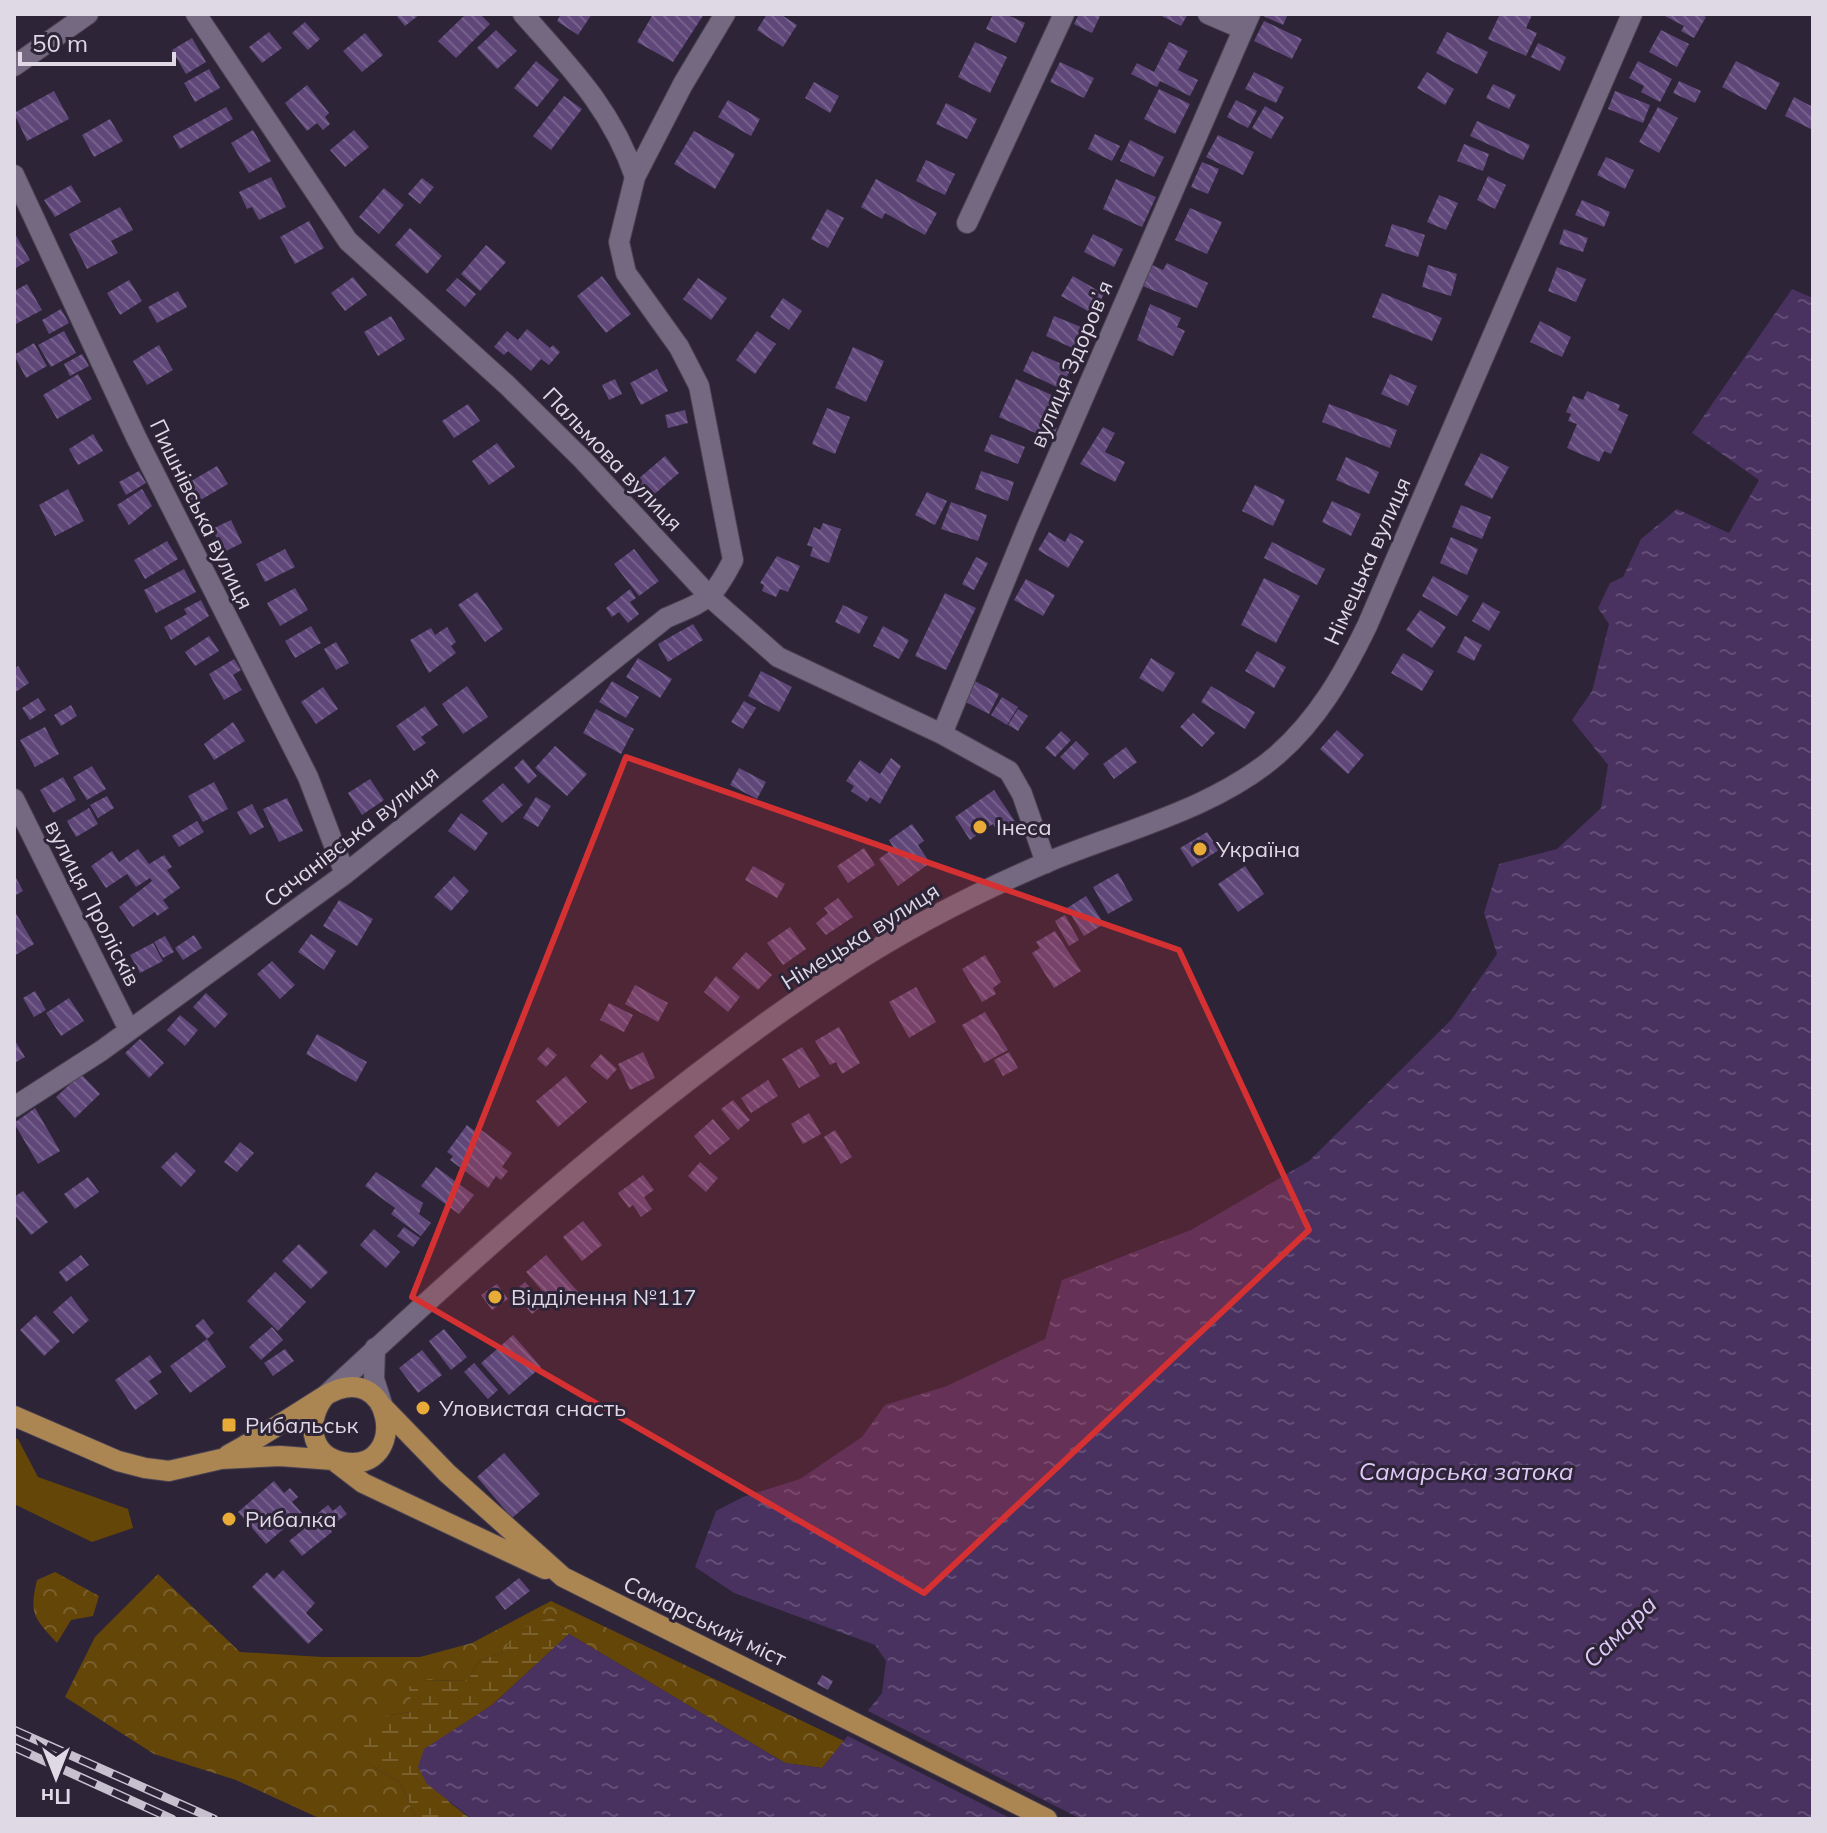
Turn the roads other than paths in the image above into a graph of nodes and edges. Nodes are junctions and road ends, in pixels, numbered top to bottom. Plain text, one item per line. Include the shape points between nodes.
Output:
1 (88, 14) edge
2 (196, 14) edge
3 (523, 14) edge
4 (725, 14) edge
5 (1064, 14) edge
6 (1208, 14) edge
7 (1632, 14) edge
8 (1246, 22) edge
9 (14, 66) edge
10 (14, 175) edge
11 (635, 177) junction
12 (967, 223) dead end
13 (711, 598) junction
14 (942, 734) junction
15 (14, 799) edge
16 (1046, 863) junction
17 (345, 874) junction
18 (128, 1028) junction
19 (14, 1107) edge
20 (375, 1348) junction
21 (326, 1395) junction
22 (383, 1407) junction
23 (14, 1416) edge
24 (221, 1459) junction
25 (333, 1460) junction
26 (563, 1577) junction
27 (1047, 1819) edge

1 - 9 street
2 - 13 street, Пальмова вулиця via 348,241 583,460
3 - 11 street via 596,97 622,139
4 - 11 street
5 - 12 street
6 - 8 street
7 - 16 street, Німецька вулиця via 1340,680 1276,756 1239,782
8 - 14 street, вулиця Здоровʼя
10 - 17 street, Пишнівська вулиця via 136,437 308,777
11 - 13 street via 619,242 626,273 679,347 699,386 733,560
13 - 14 street, Пальмова вулиця via 778,657
13 - 17 street, Сачанівська вулиця via 666,618
14 - 16 street, Пальмова вулиця via 1009,771
15 - 18 street, вулиця Пролісків
16 - 20 street, Німецька вулиця via 945,908 844,970 709,1065 453,1275
17 - 18 street, Сачанівська вулиця
18 - 19 street, Сачанівська вулиця
20 - 21 street, Німецька вулиця
20 - 22 street via 374,1379
21 - 22 main road via 357,1388
21 - 24 main road
21 - 25 main road via 317,1405 312,1430 315,1442
22 - 25 main road via 387,1430 378,1451 357,1462
22 - 26 main road, Самарський міст via 447,1473
23 - 24 main road via 145,1468 169,1471
24 - 25 main road
25 - 26 main road via 391,1498
26 - 27 main road, Самарський міст

